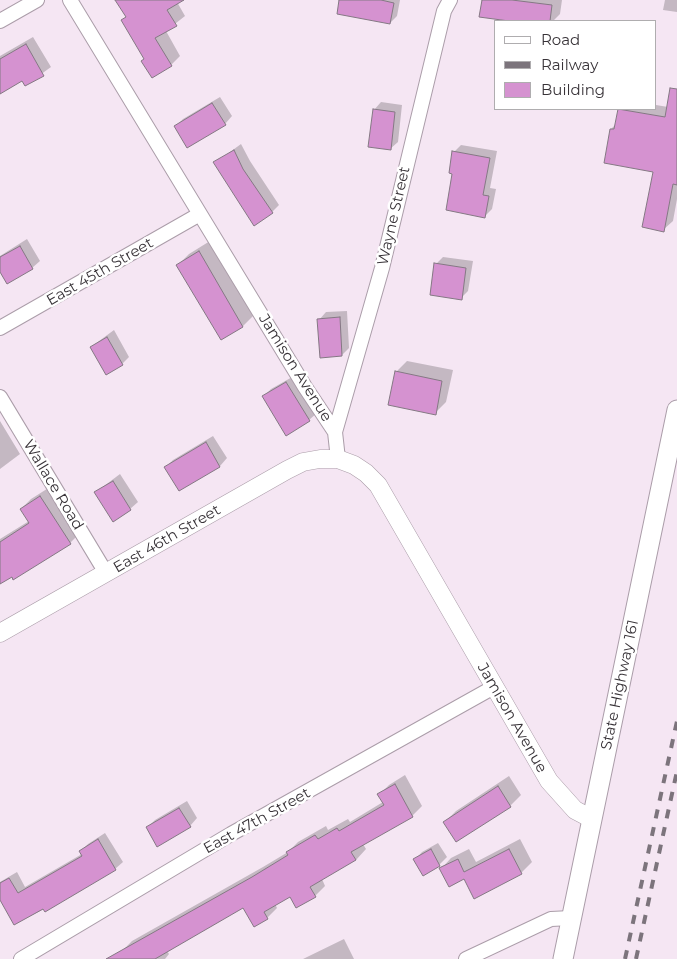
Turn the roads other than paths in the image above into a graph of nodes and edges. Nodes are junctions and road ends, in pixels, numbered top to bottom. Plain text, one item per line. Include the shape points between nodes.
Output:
1 (37, 0) edge
2 (70, 0) edge
3 (450, 0) edge
4 (0, 21) edge
5 (200, 214) junction
6 (0, 328) edge
7 (0, 397) edge
8 (677, 410) edge
9 (335, 432) junction
10 (338, 459) junction
11 (106, 573) junction
12 (0, 633) edge
13 (494, 687) junction
14 (592, 819) junction
15 (571, 918) junction
16 (21, 959) edge
17 (466, 959) edge
18 (563, 959) edge

1 - 4 street
2 - 5 street, Jamison Avenue
3 - 9 street, Wayne Street via 444,11 382,268
5 - 6 street, East 45th Street
5 - 9 street, Jamison Avenue via 304,387
7 - 11 street, Wallace Road
8 - 14 main road, State Highway 161
9 - 10 street, Jamison Avenue
10 - 11 street, East 46th Street via 303,462
10 - 13 street, Jamison Avenue via 360,469 378,485
11 - 12 street, East 46th Street
13 - 14 street, Jamison Avenue via 549,782 575,810
13 - 16 street, East 47th Street via 231,834
14 - 15 main road, State Highway 161
15 - 17 street via 551,919
15 - 18 main road, State Highway 161

